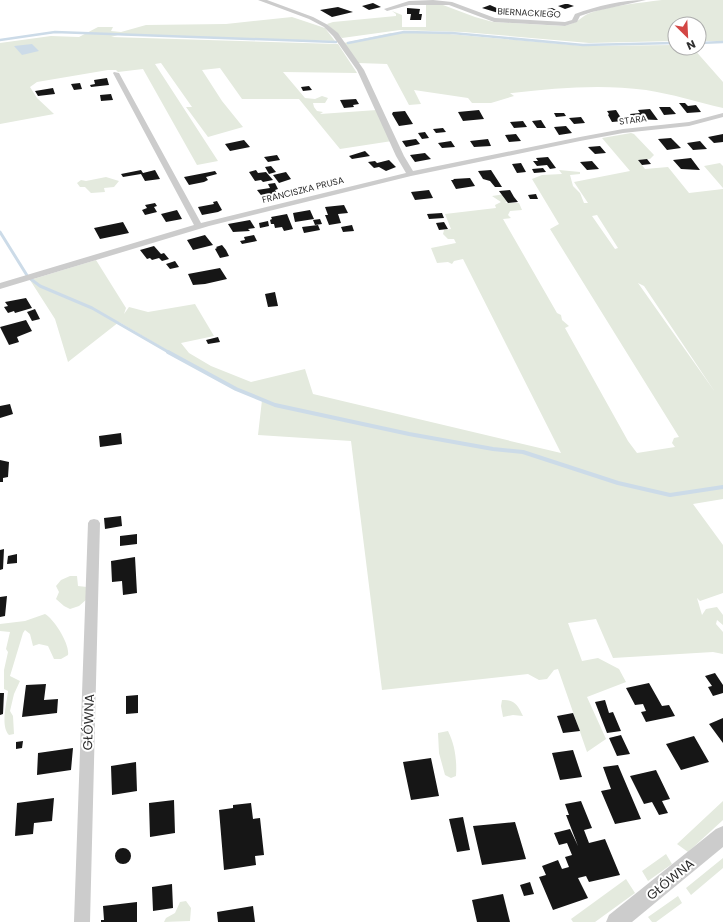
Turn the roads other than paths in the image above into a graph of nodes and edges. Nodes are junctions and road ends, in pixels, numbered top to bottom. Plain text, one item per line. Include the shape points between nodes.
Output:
1 (261, 0) edge
2 (643, 0) edge
3 (388, 9) dead end
4 (116, 73) dead end
5 (723, 115) edge
6 (546, 146) joint
7 (412, 174) junction
8 (199, 226) junction
9 (0, 286) edge
10 (94, 523) dead end
11 (723, 835) edge
12 (82, 922) edge
13 (616, 922) edge

1 - 7 street via 318,22 334,33 352,56 373,93
2 - 3 street, BIERNACKIEGO via 590,10 577,15 571,23 565,24 494,20 450,3 410,3
4 - 8 street
5 - 6 street, STARA via 689,124 623,132
6 - 7 street, FRANCISZKA PRUSA
7 - 8 street, FRANCISZKA PRUSA
8 - 9 street, FRANCISZKA PRUSA
10 - 12 street, GŁÓWNA
11 - 13 street, GŁÓWNA

